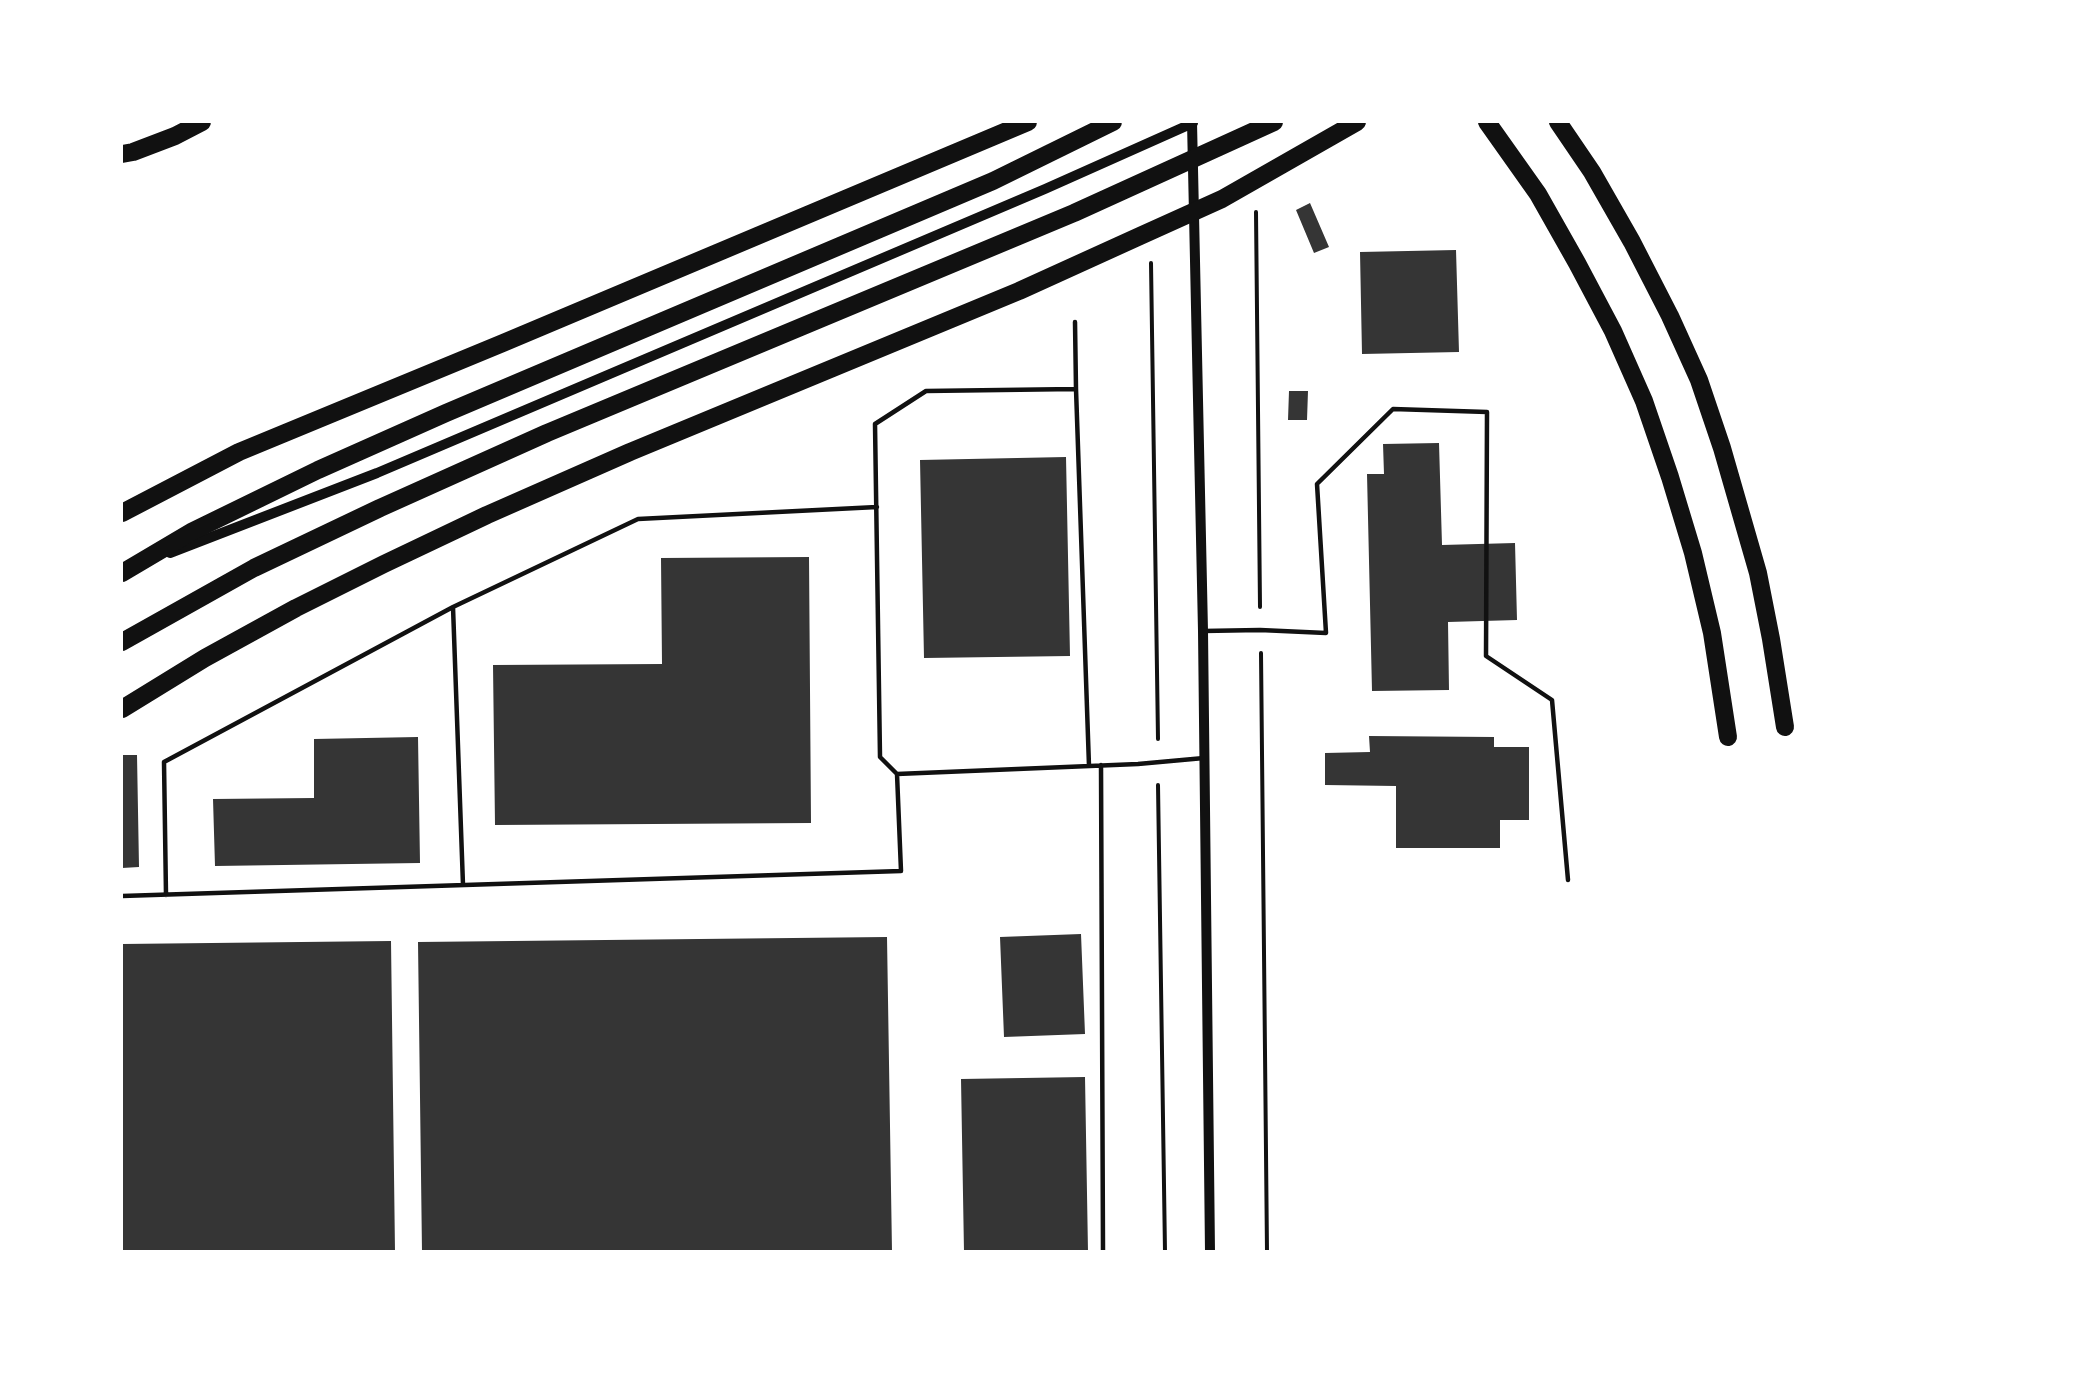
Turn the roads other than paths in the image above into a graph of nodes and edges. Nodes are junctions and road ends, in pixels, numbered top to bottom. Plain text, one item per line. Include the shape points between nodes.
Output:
1 (202, 122) edge
2 (1028, 122) edge
3 (1113, 122) edge
4 (1193, 122) edge
5 (1274, 122) edge
6 (1357, 122) edge
7 (1488, 122) edge
8 (1558, 122) edge
9 (122, 154) edge
10 (1076, 322) dead end
11 (1076, 389) junction
12 (877, 507) junction
13 (122, 513) edge
14 (122, 572) edge
15 (453, 608) junction
16 (1203, 631) junction
17 (122, 642) edge
18 (122, 709) edge
19 (1785, 727) dead end
20 (1728, 737) dead end
21 (1204, 758) junction
22 (1101, 765) junction
23 (1089, 766) junction
24 (897, 774) junction
25 (1568, 880) dead end
26 (463, 885) junction
27 (166, 895) junction
28 (122, 896) edge
29 (1103, 1251) edge
30 (1210, 1251) edge

1 - 9 highway
2 - 13 highway via 239,452
3 - 14 highway via 993,181 318,470 193,531
4 - 14 street via 1045,189 377,473
4 - 16 street
5 - 17 highway via 1074,213 547,433 380,508 254,568
6 - 18 highway via 1222,199 1140,237 630,452 384,564 215,653
7 - 20 highway via 1538,194 1577,263 1644,401 1693,553 1712,633
8 - 19 highway via 1632,242 1699,380 1758,573
10 - 11 lane
11 - 12 lane via 926,391 875,424
11 - 23 lane
12 - 15 lane via 638,519
12 - 24 lane via 880,757
15 - 26 lane
15 - 27 lane via 164,762
16 - 21 street
16 - 25 lane via 1326,633 1317,484 1393,409 1487,412 1486,656 1552,700
21 - 22 lane
21 - 30 street
22 - 23 lane
22 - 29 lane
23 - 24 lane
24 - 26 lane via 901,871
26 - 27 lane
27 - 28 lane

